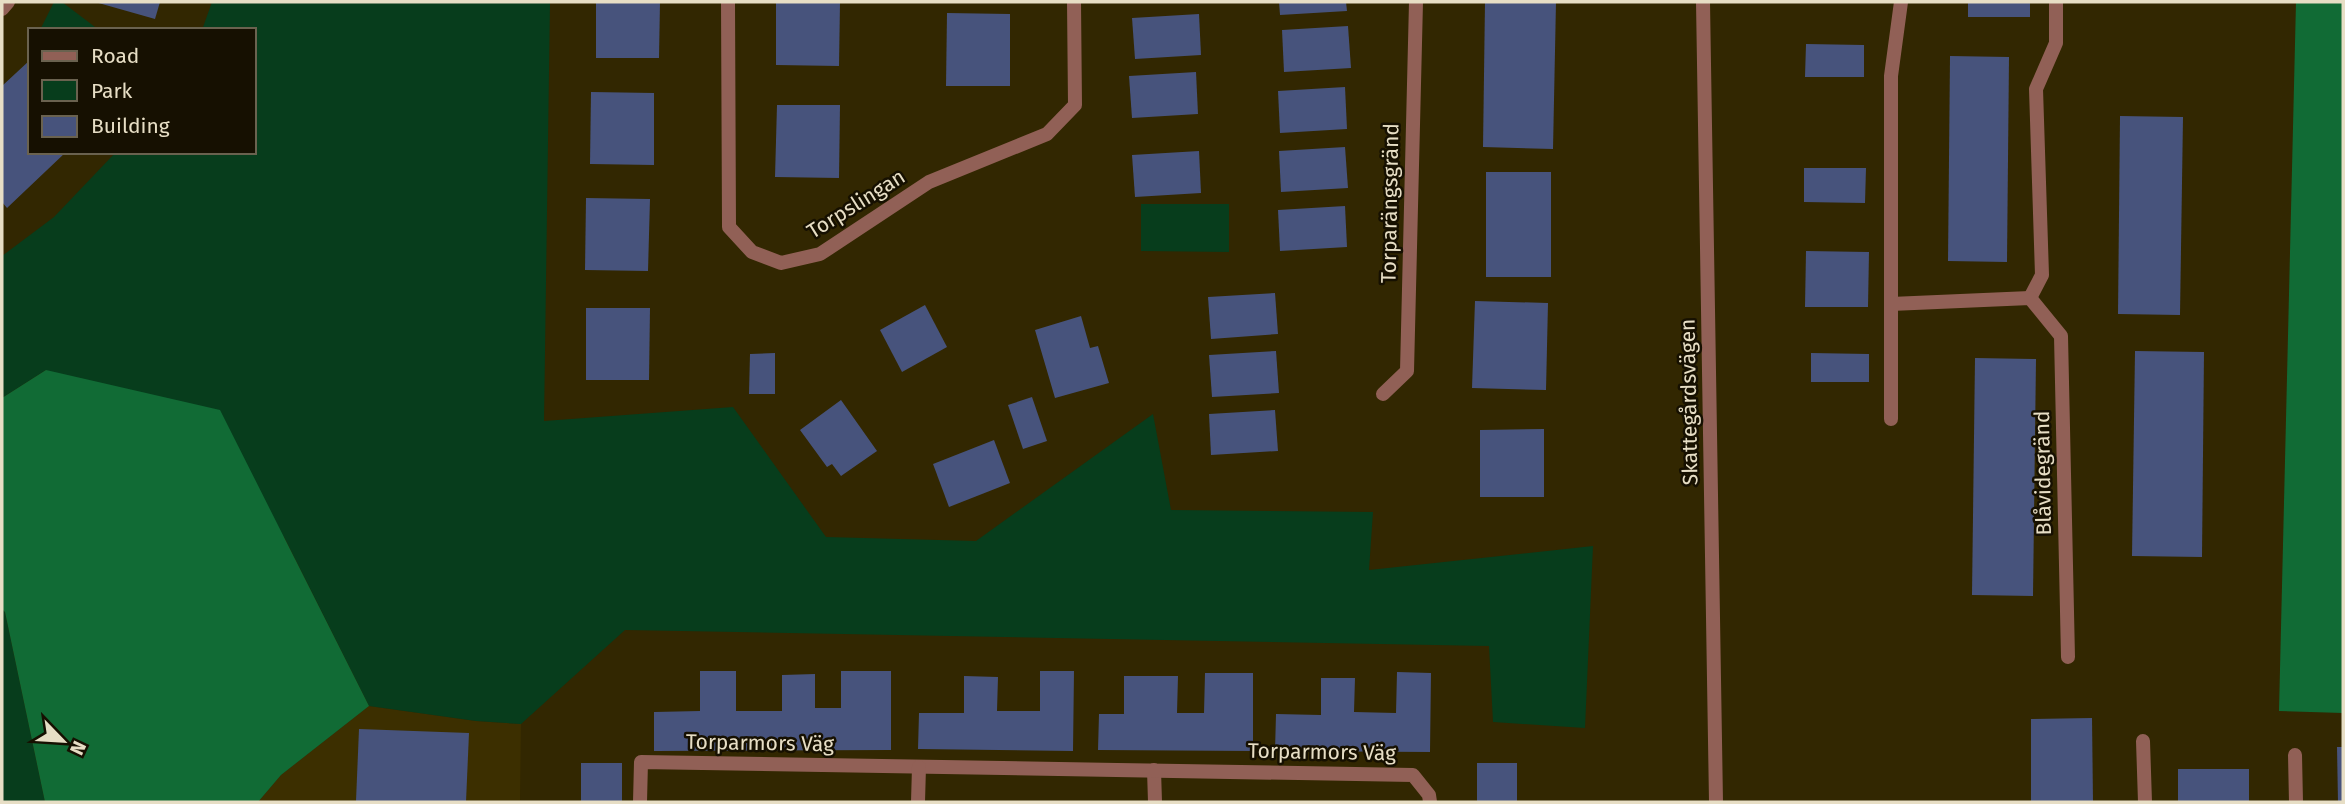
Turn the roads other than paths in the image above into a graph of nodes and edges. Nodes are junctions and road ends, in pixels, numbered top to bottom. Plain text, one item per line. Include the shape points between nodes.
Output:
1 (8, 2) edge
2 (728, 2) edge
3 (1074, 2) edge
4 (1416, 2) edge
5 (1703, 2) edge
6 (1901, 2) edge
7 (2056, 2) edge
8 (2, 9) edge
9 (2030, 298) junction
10 (1891, 304) junction
11 (1383, 394) dead end
12 (1891, 419) dead end
13 (2068, 657) dead end
14 (2143, 741) dead end
15 (2295, 755) dead end
16 (919, 767) junction
17 (1154, 770) junction
18 (640, 802) edge
19 (918, 802) edge
20 (1155, 802) edge
21 (1430, 802) edge
22 (1716, 802) edge
23 (2145, 802) edge
24 (2296, 802) edge

1 - 8 street
2 - 3 street, Torpslingan via 729,227 752,252 781,263 820,254 929,183 1047,134 1075,105
4 - 11 street, Torparängsgränd via 1407,370
5 - 22 street, Skattegårdsvägen
6 - 10 street via 1891,76
7 - 9 street via 2056,43 2036,89 2042,275
9 - 10 street
9 - 13 street, Blåvidegränd via 2061,336
10 - 12 street
14 - 23 street
15 - 24 street
16 - 17 street, Torparmors Väg
16 - 18 street, Torparmors Väg via 640,762
16 - 19 street
17 - 20 street
17 - 21 street, Torparmors Väg via 1413,775

